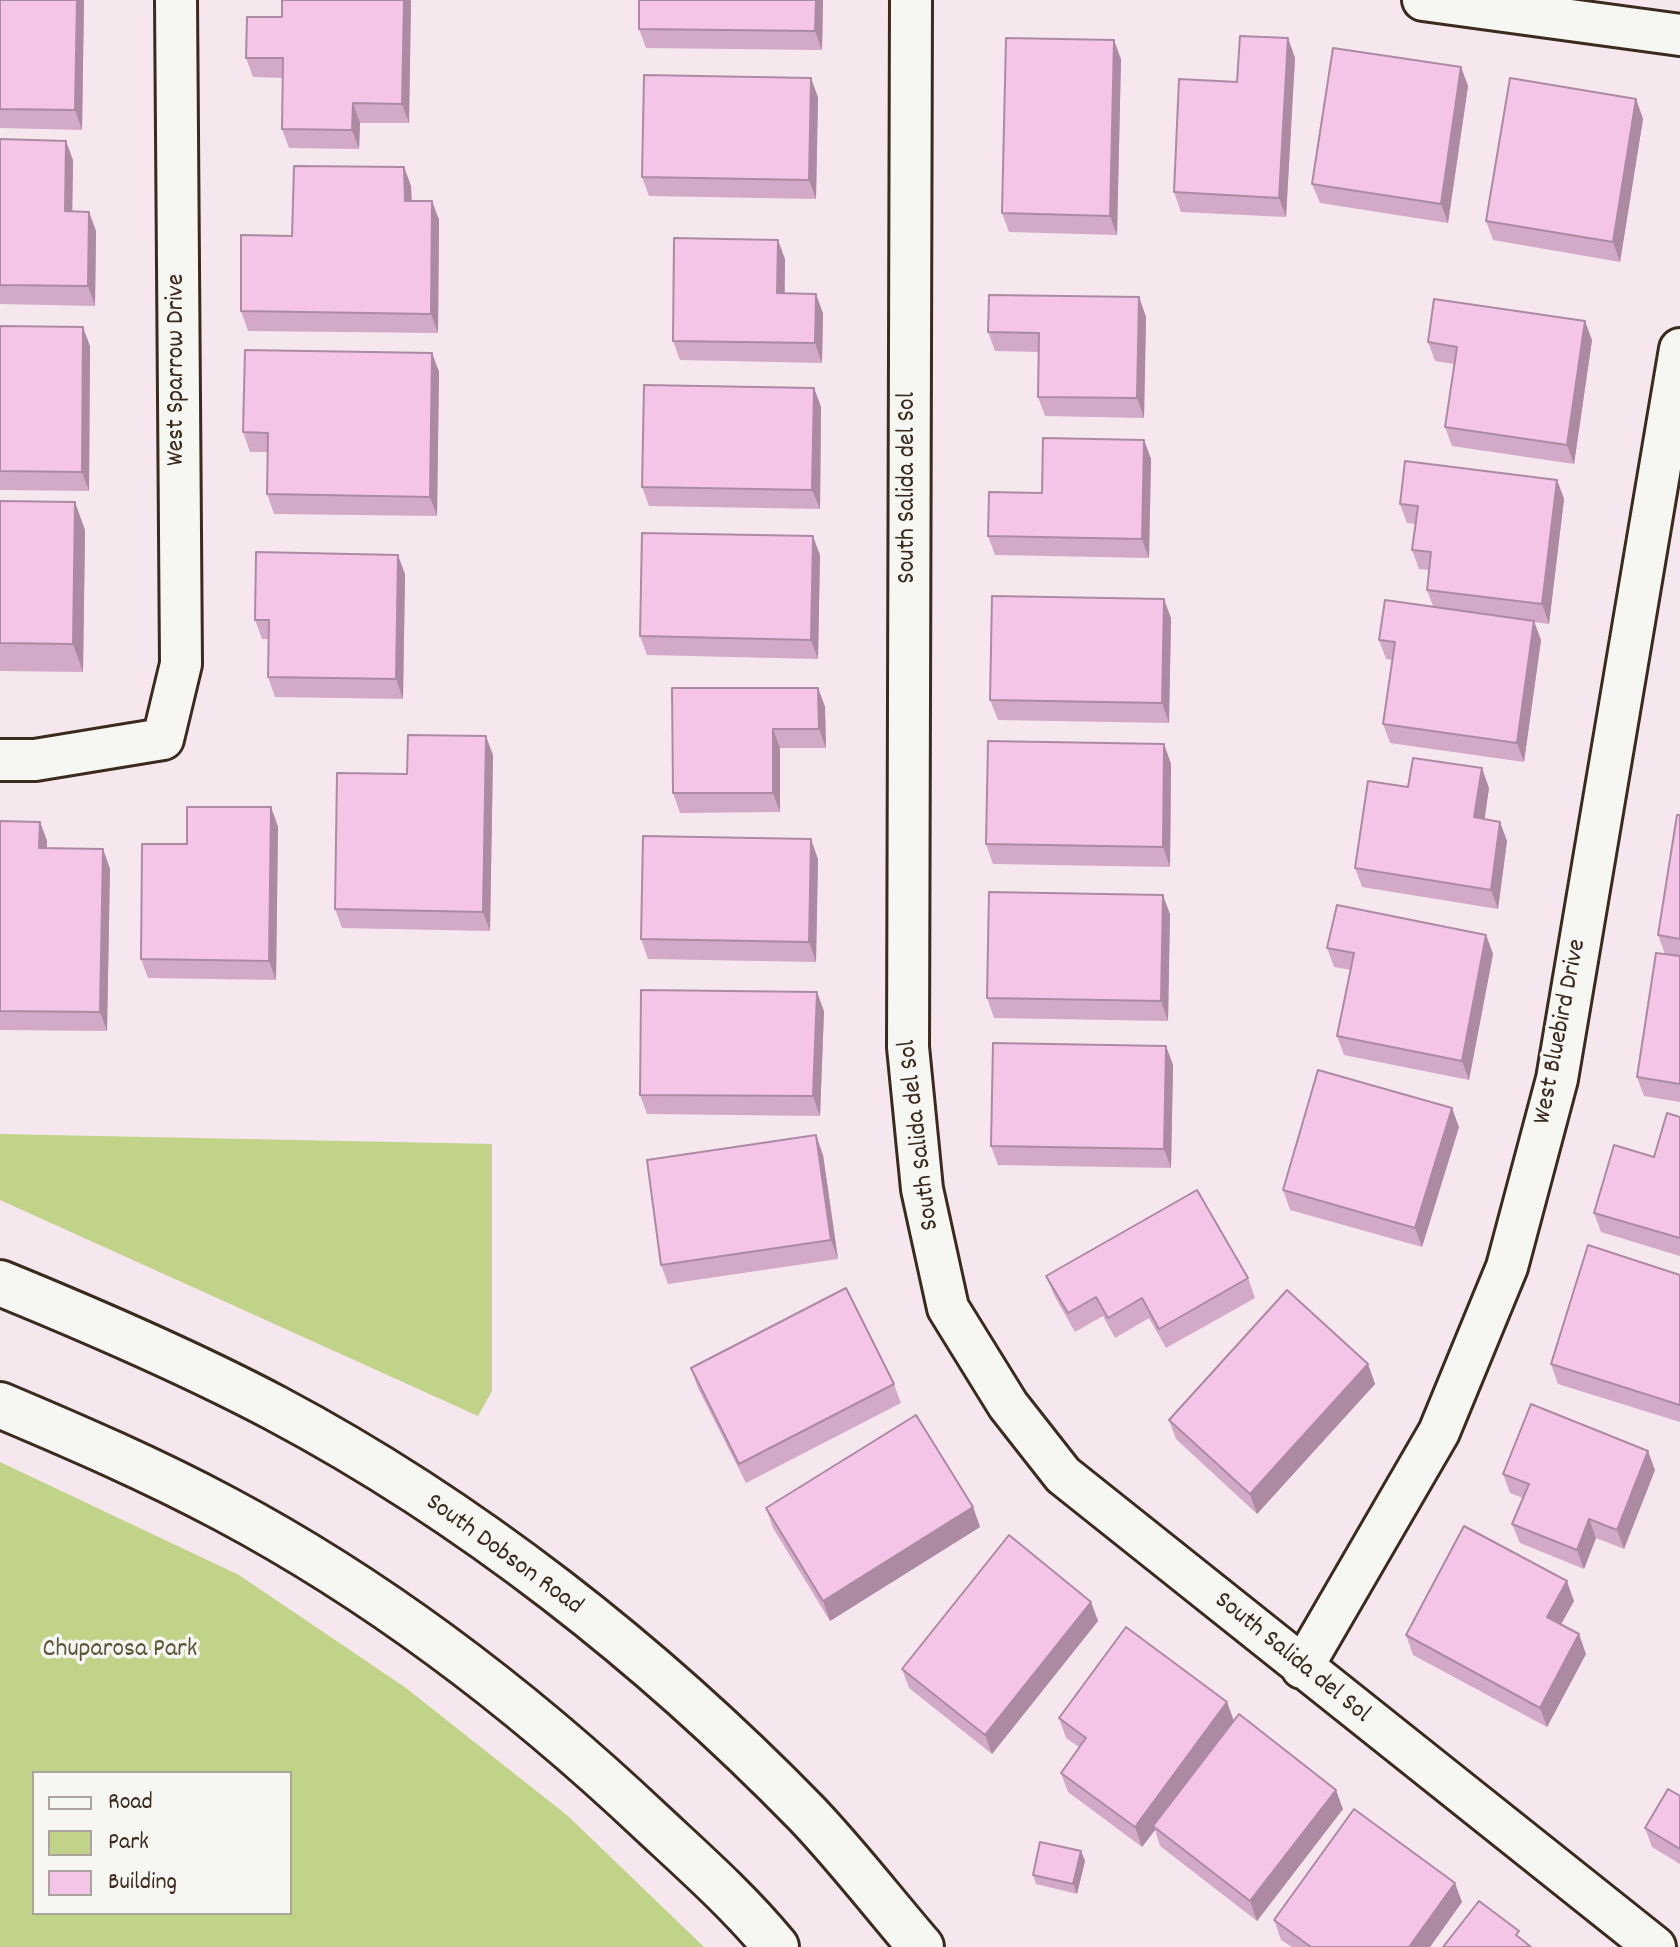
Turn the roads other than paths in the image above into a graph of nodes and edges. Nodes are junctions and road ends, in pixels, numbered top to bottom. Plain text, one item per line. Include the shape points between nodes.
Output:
1 (176, 0) edge
2 (911, 0) edge
3 (1423, 0) edge
4 (1680, 35) edge
5 (1680, 349) edge
6 (1672, 439) edge
7 (0, 760) edge
8 (0, 1283) edge
9 (0, 1405) edge
10 (1302, 1668) junction
11 (776, 1947) edge
12 (921, 1947) edge
13 (1655, 1947) edge

1 - 7 street, West Sparrow Drive via 181,664 163,739 35,760
2 - 10 street, South Salida del Sol via 908,1047 922,1189 948,1308 1008,1405 1063,1475
3 - 4 street
5 - 6 street, West Bluebird Drive
6 - 10 street, West Bluebird Drive via 1557,1079 1507,1267 1439,1432
8 - 12 main road, South Dobson Road via 129,1336 277,1409 408,1488 542,1579 687,1700 808,1815
9 - 11 main road via 226,1510 377,1601 524,1709 626,1798 752,1917
10 - 13 street, South Salida del Sol

